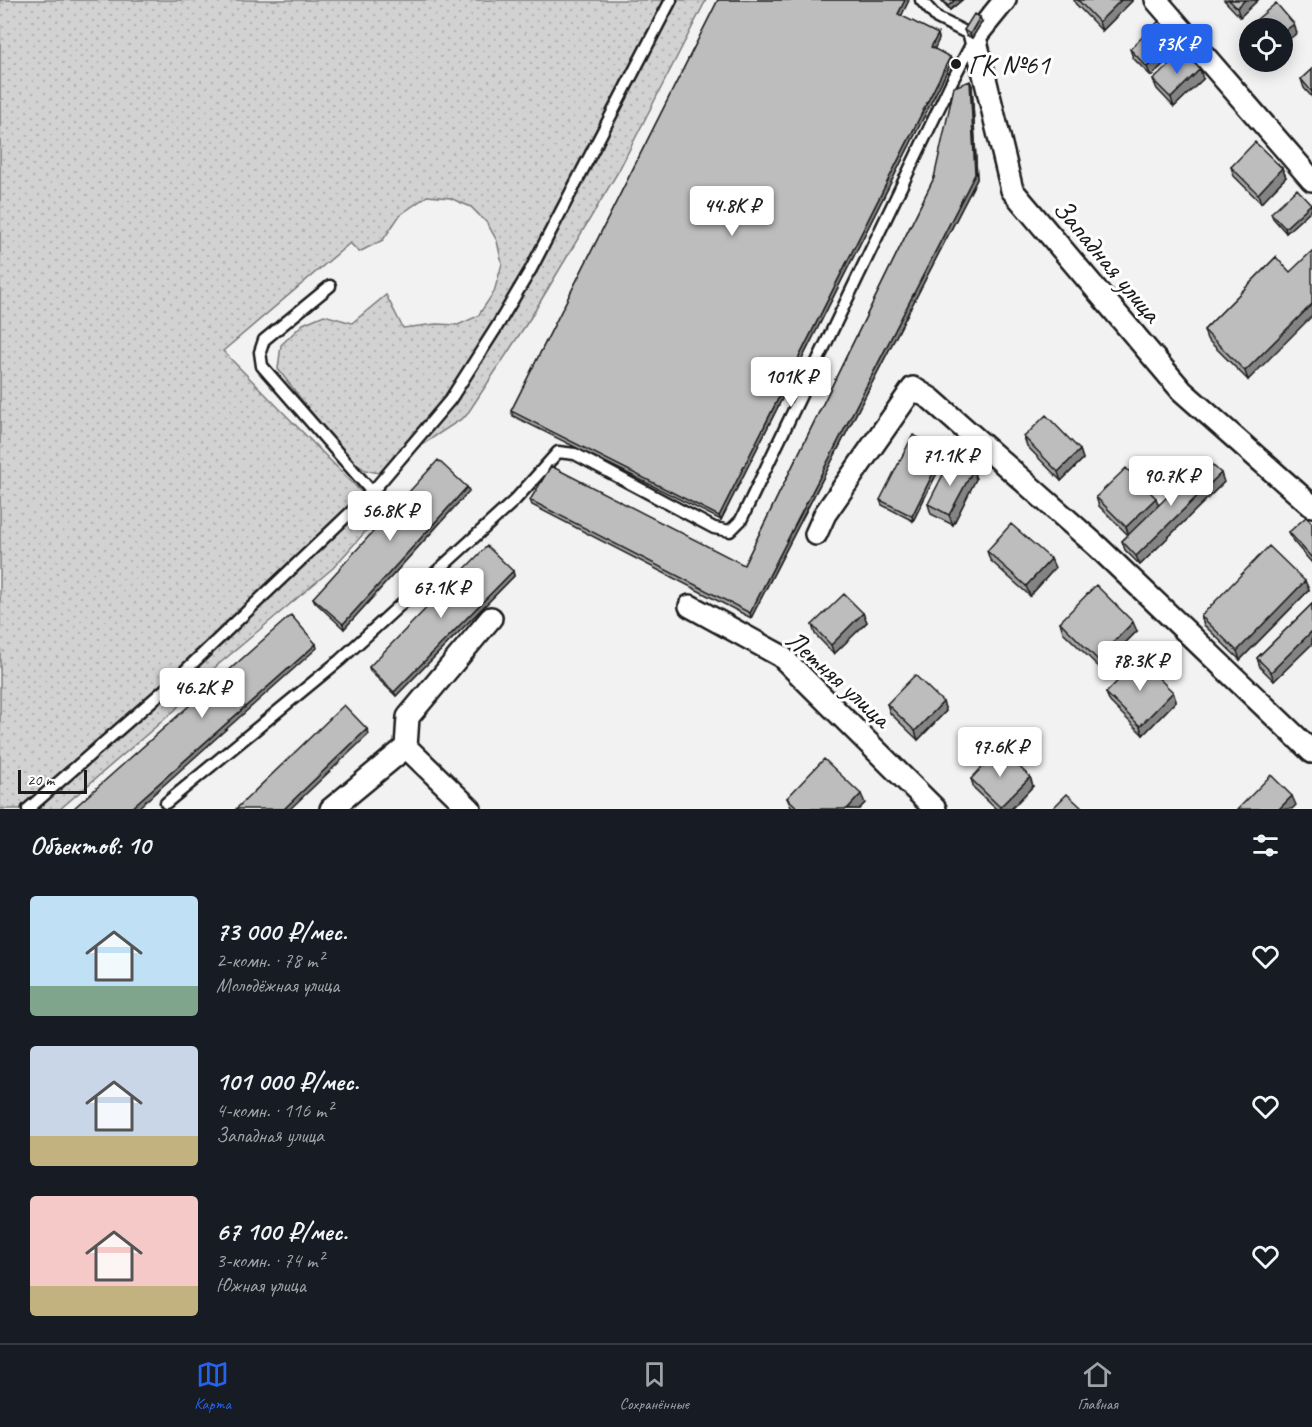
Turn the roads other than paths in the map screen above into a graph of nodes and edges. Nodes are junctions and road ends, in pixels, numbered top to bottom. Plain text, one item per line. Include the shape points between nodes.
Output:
1 (671, 0) edge
2 (921, 0) edge
3 (1005, 0) edge
4 (1156, 0) edge
5 (975, 38) junction
6 (1312, 180) edge
7 (330, 286) dead end
8 (372, 492) junction
9 (1312, 506) edge
10 (816, 534) dead end
11 (690, 606) dead end
12 (491, 618) dead end
13 (406, 747) junction
14 (1312, 752) edge
15 (166, 803) dead end
16 (28, 809) edge
17 (331, 809) edge
18 (470, 809) edge
19 (935, 809) edge

1 - 8 lane via 496,328 450,400
2 - 5 lane via 937,18
3 - 5 street
4 - 6 street
5 - 9 street, Западная улица via 1012,190 1182,391
5 - 15 lane via 741,520 730,531 714,528 575,454 558,452 515,500 340,660
7 - 8 lane via 264,340 260,352 262,366
8 - 16 lane via 170,685
10 - 14 street via 825,514 913,388 931,399 1098,547
11 - 19 street, Летняя улица via 781,656
12 - 13 street via 408,717
13 - 17 street
13 - 18 street

